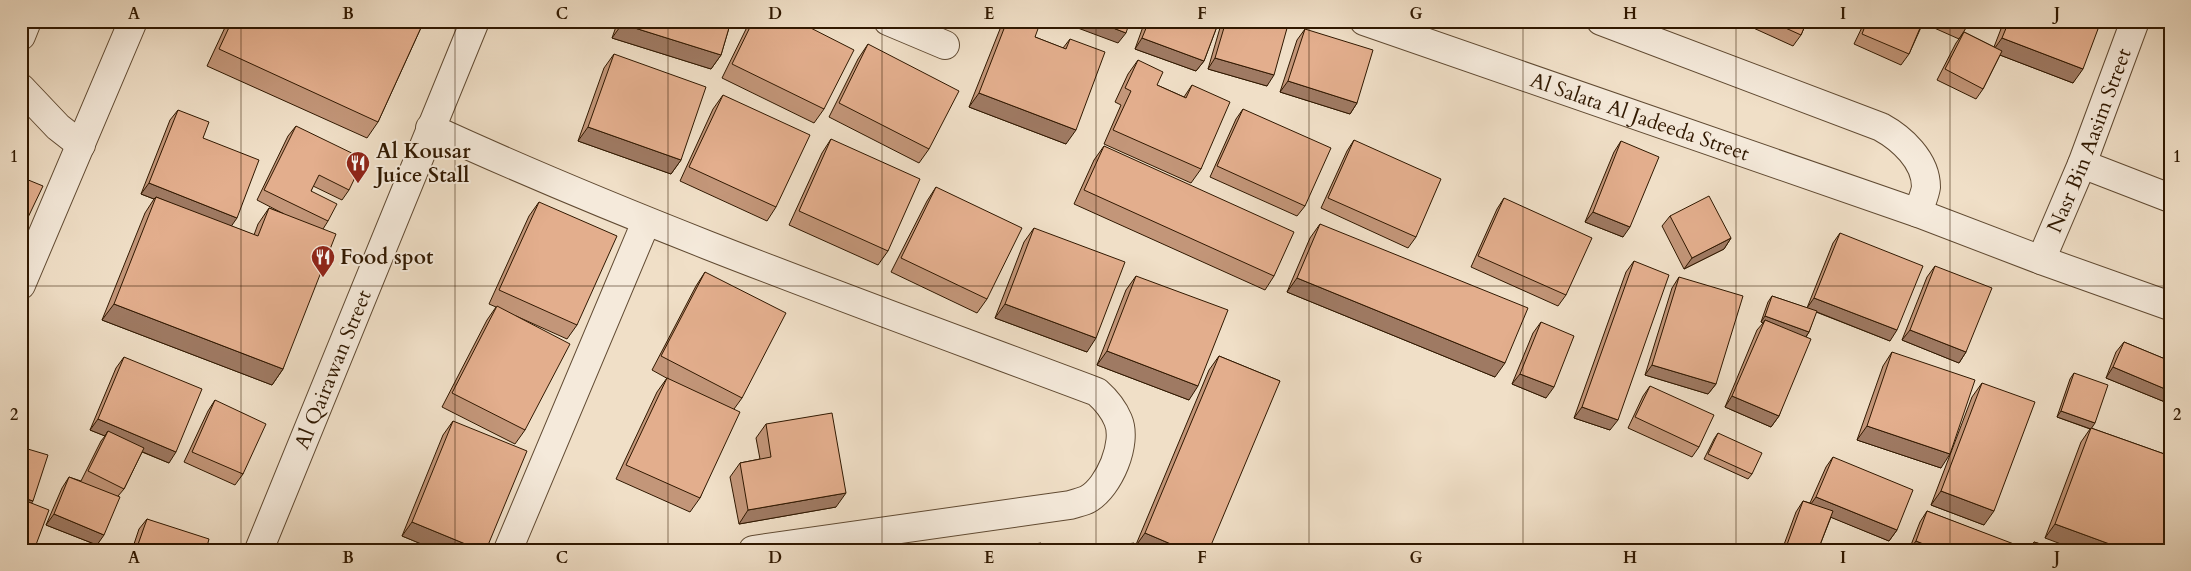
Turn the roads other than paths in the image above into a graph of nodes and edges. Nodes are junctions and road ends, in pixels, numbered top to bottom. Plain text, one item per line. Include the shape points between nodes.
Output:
1 (27, 21) edge
2 (133, 21) edge
3 (475, 21) edge
4 (888, 21) edge
5 (1364, 21) edge
6 (1601, 21) edge
7 (2135, 21) edge
8 (21, 36) edge
9 (945, 45) dead end
10 (21, 88) edge
11 (430, 128) junction
12 (81, 146) junction
13 (2082, 164) junction
14 (2170, 198) edge
15 (1918, 213) junction
16 (646, 222) junction
17 (2041, 260) junction
18 (21, 285) edge
19 (2170, 306) edge
20 (259, 550) edge
21 (508, 550) edge
22 (753, 550) edge

1 - 8 street
2 - 12 street
3 - 11 street, Al Qairawan Street
4 - 9 street
5 - 15 street, Al Salata Al Jadeeda Street
6 - 15 street via 1871,123 1897,136 1911,150 1926,186
7 - 13 street, Nasr Bin Aasim Street
10 - 12 street
11 - 16 street
11 - 20 street, Al Qairawan Street
12 - 18 street
13 - 14 street
13 - 17 street, Nasr Bin Aasim Street
15 - 17 street, Al Salata Al Jadeeda Street
16 - 21 street
16 - 22 street via 1097,392 1119,421 1121,439 1112,472 1102,488 1088,500
17 - 19 street, Al Salata Al Jadeeda Street

